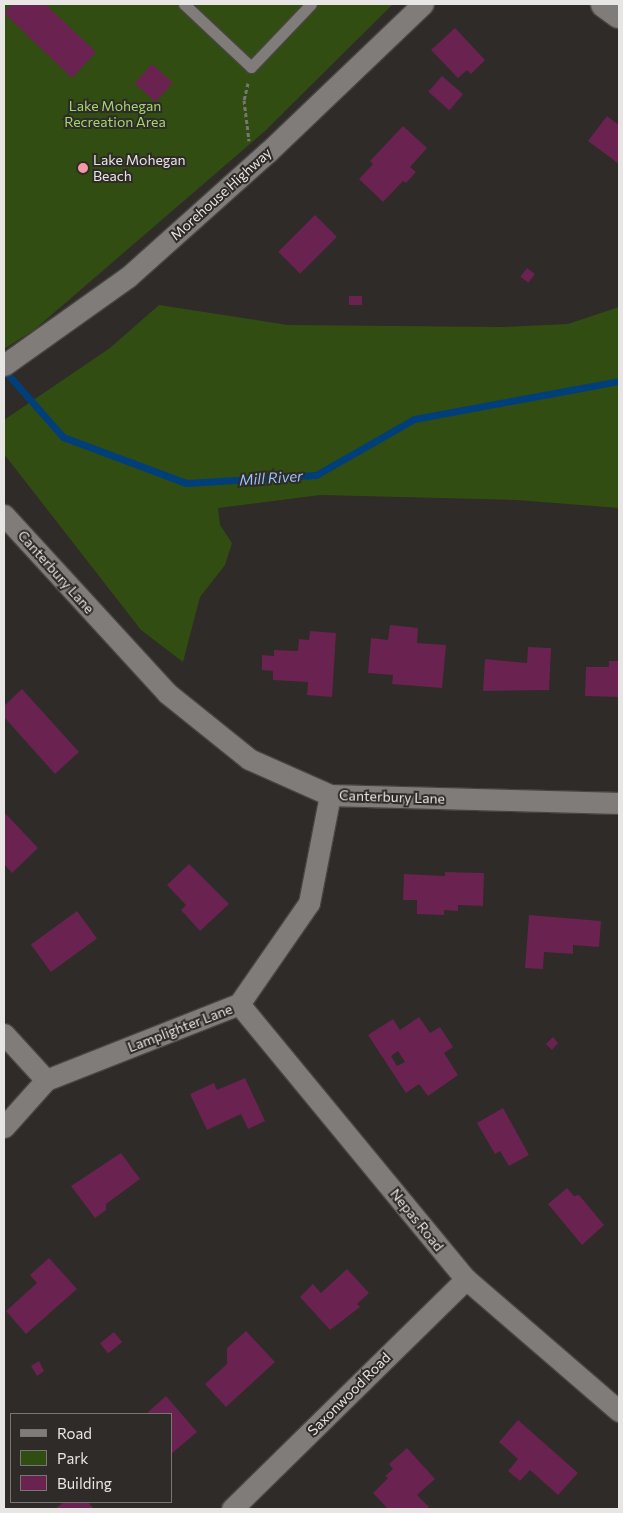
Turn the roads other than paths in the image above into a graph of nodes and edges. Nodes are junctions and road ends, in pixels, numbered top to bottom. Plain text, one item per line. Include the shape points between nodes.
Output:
1 (184, 4) edge
2 (311, 4) edge
3 (423, 4) edge
4 (4, 365) edge
5 (4, 515) edge
6 (330, 795) junction
7 (619, 803) edge
8 (239, 1004) junction
9 (4, 1034) edge
10 (46, 1080) junction
11 (4, 1127) edge
12 (466, 1279) junction
13 (619, 1411) edge
14 (232, 1509) edge

1 - 2 lane via 250,67
3 - 4 street, Morehouse Highway via 268,152 128,277
5 - 6 street, Canterbury Lane via 167,693 206,727 249,759
6 - 7 street, Canterbury Lane
6 - 8 street, Lamplighter Lane via 309,903
8 - 10 street, Lamplighter Lane
8 - 12 street, Nepas Road
9 - 10 street
10 - 11 street, Lamplighter Lane
12 - 13 street, Nepas Road
12 - 14 street, Saxonwood Road

